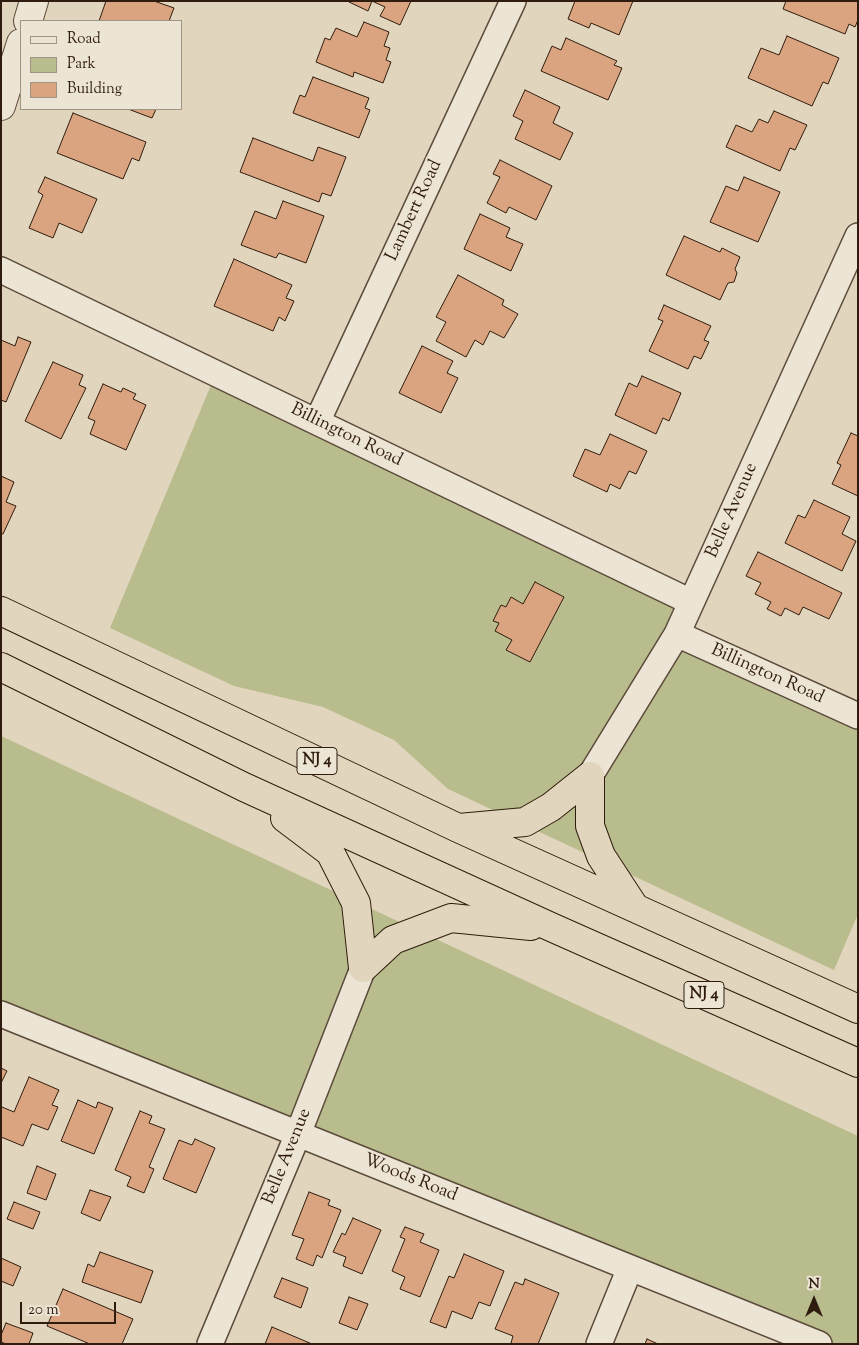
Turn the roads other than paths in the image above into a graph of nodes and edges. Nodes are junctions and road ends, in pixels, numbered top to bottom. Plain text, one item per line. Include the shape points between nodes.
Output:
1 (34, 1) edge
2 (514, 1) edge
3 (28, 20) edge
4 (20, 46) edge
5 (1, 106) edge
6 (858, 236) edge
7 (1, 270) edge
8 (317, 422) junction
9 (691, 602) junction
10 (1, 611) edge
11 (677, 634) junction
12 (1, 667) edge
13 (858, 716) edge
14 (590, 776) junction
15 (244, 787) junction
16 (458, 828) junction
17 (636, 908) junction
18 (551, 927) junction
19 (363, 968) junction
20 (858, 1009) edge
21 (1, 1014) edge
22 (858, 1063) edge
23 (298, 1134) junction
24 (630, 1268) junction
25 (210, 1344) edge
26 (599, 1344) edge
27 (819, 1344) edge

1 - 3 street
2 - 8 street, Lambert Road
4 - 5 street
6 - 9 street, Belle Avenue
7 - 8 street, Billington Road
8 - 9 street, Billington Road
9 - 11 street, Belle Avenue
10 - 16 highway, NJ 4
11 - 13 street, Billington Road
11 - 14 street, Belle Avenue
12 - 15 highway, NJ 4
14 - 16 highway via 551,807 525,822
14 - 17 highway via 590,826 601,856
15 - 18 highway, NJ 4
15 - 19 highway via 330,852 356,903
16 - 17 highway, NJ 4
17 - 20 highway, NJ 4
18 - 19 highway via 452,918 393,940
18 - 22 highway, NJ 4
19 - 23 street, Belle Avenue
21 - 23 street, Woods Road
23 - 24 street, Woods Road
23 - 25 street, Belle Avenue
24 - 26 street
24 - 27 street, Woods Road

